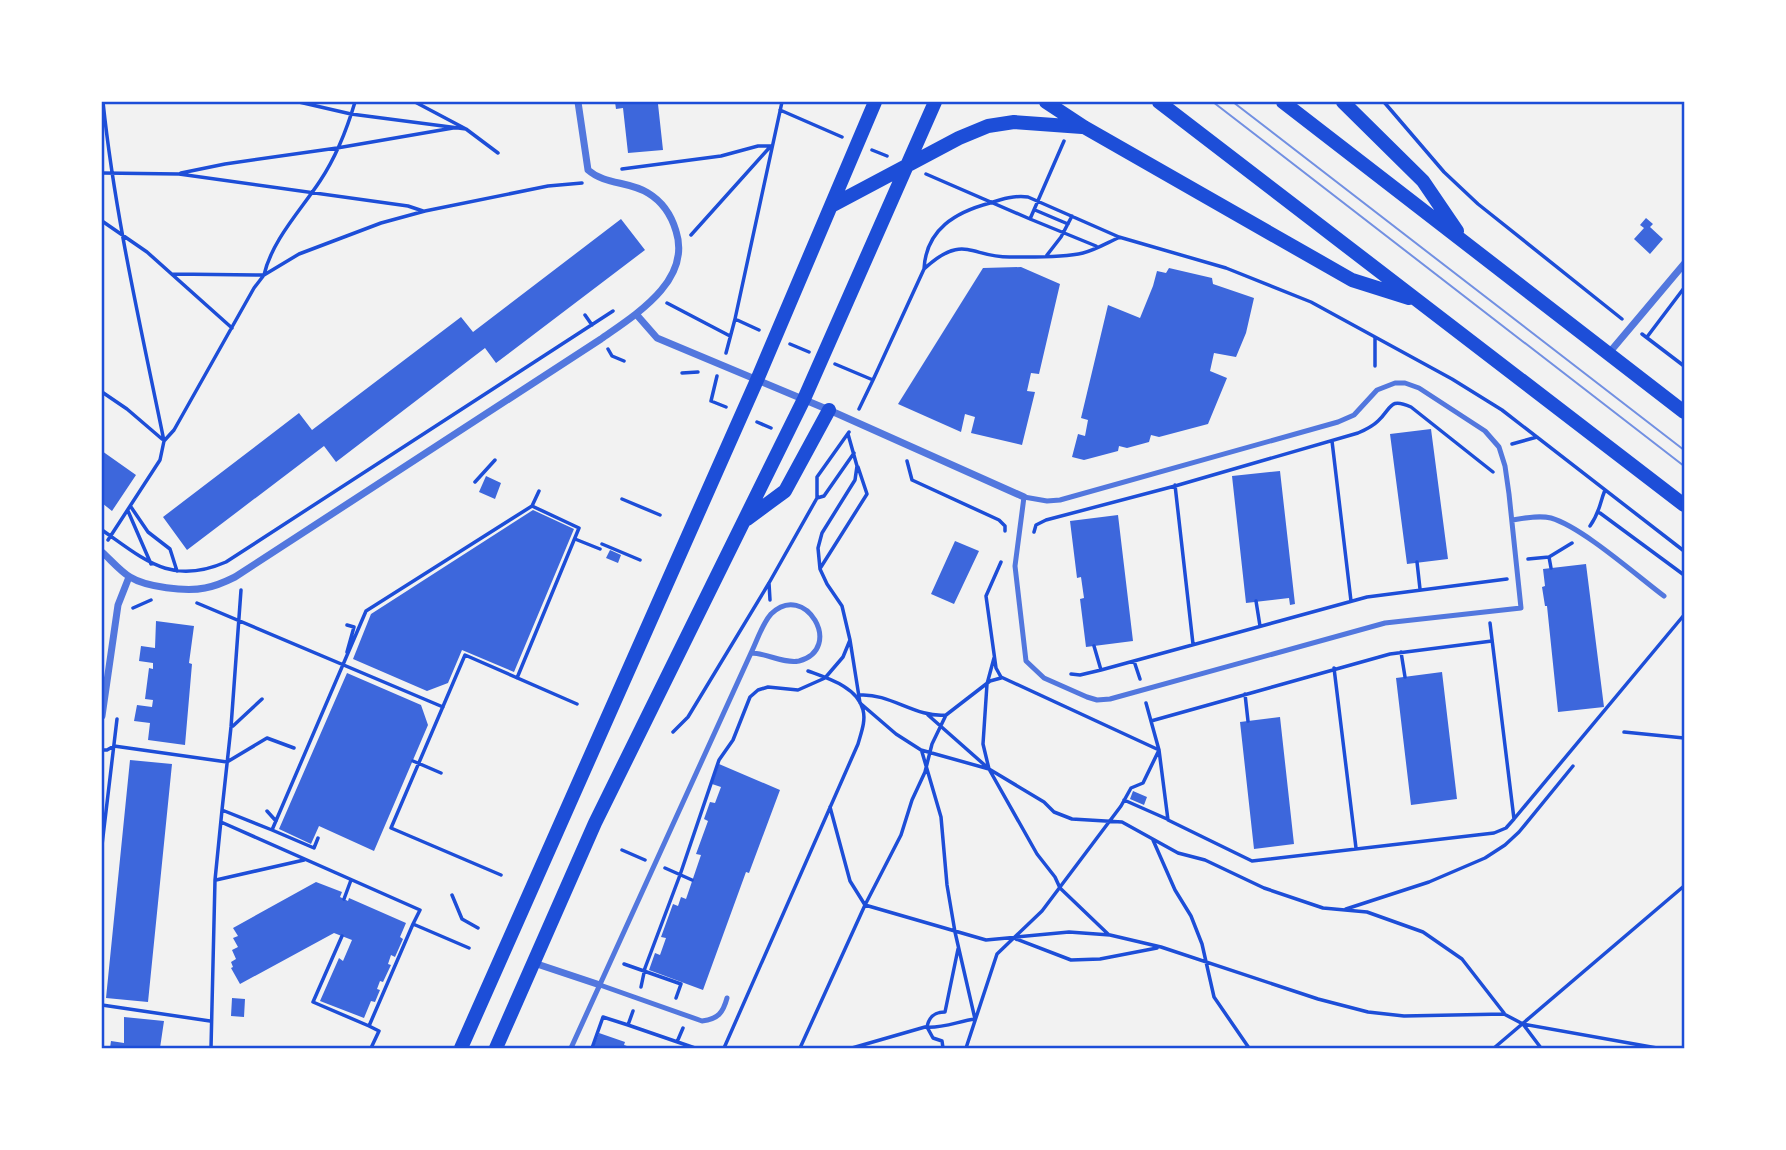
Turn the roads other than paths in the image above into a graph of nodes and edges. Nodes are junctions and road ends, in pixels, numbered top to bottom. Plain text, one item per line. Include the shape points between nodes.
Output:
1 (579, 102) edge
2 (875, 102) edge
3 (935, 102) edge
4 (1046, 102) edge
5 (1159, 102) edge
6 (1283, 102) edge
7 (1343, 102) edge
8 (1084, 127) junction
9 (906, 166) junction
10 (831, 206) junction
11 (1463, 241) junction
12 (1685, 264) edge
13 (1420, 301) junction
14 (636, 314) junction
15 (1609, 353) junction
16 (757, 380) junction
17 (804, 399) junction
18 (830, 410) junction
19 (1685, 412) edge
20 (1024, 497) junction
21 (1685, 505) edge
22 (746, 520) junction
23 (1512, 520) junction
24 (102, 552) edge
25 (129, 577) junction
26 (1664, 596) dead end
27 (751, 653) junction
28 (102, 716) edge
29 (534, 963) junction
30 (600, 985) junction
31 (727, 998) dead end
32 (461, 1048) edge
33 (496, 1048) edge
34 (571, 1048) edge

1 - 14 street via 588,170 598,178 640,188 661,203 672,218 680,247 669,281
2 - 10 main road
3 - 9 main road
4 - 8 main road
5 - 13 main road
6 - 11 main road
7 - 11 main road via 1423,181
8 - 9 main road via 1014,122 988,126
8 - 13 main road via 1352,280
9 - 10 main road
9 - 17 main road
10 - 16 main road
11 - 15 main road
12 - 15 street
13 - 21 main road
14 - 16 street via 657,338
14 - 25 street via 235,577 202,589 152,585
15 - 19 main road
16 - 17 street
16 - 32 main road
17 - 18 street
17 - 22 main road
18 - 20 street
18 - 22 main road via 785,491
20 - 23 lane via 1060,500 1338,422 1354,415 1377,390 1395,383 1430,394 1485,431 1499,447
20 - 23 lane via 1015,566 1026,661 1044,678 1097,700 1385,623 1521,608
22 - 29 main road via 595,822
23 - 26 lane via 1551,519 1583,536
24 - 25 street
25 - 28 street via 118,605
27 - 27 lane via 772,613 797,606 813,615 820,632 809,656 792,662
27 - 30 lane
29 - 30 street
29 - 33 main road
30 - 31 lane via 702,1020 718,1016
30 - 34 lane

